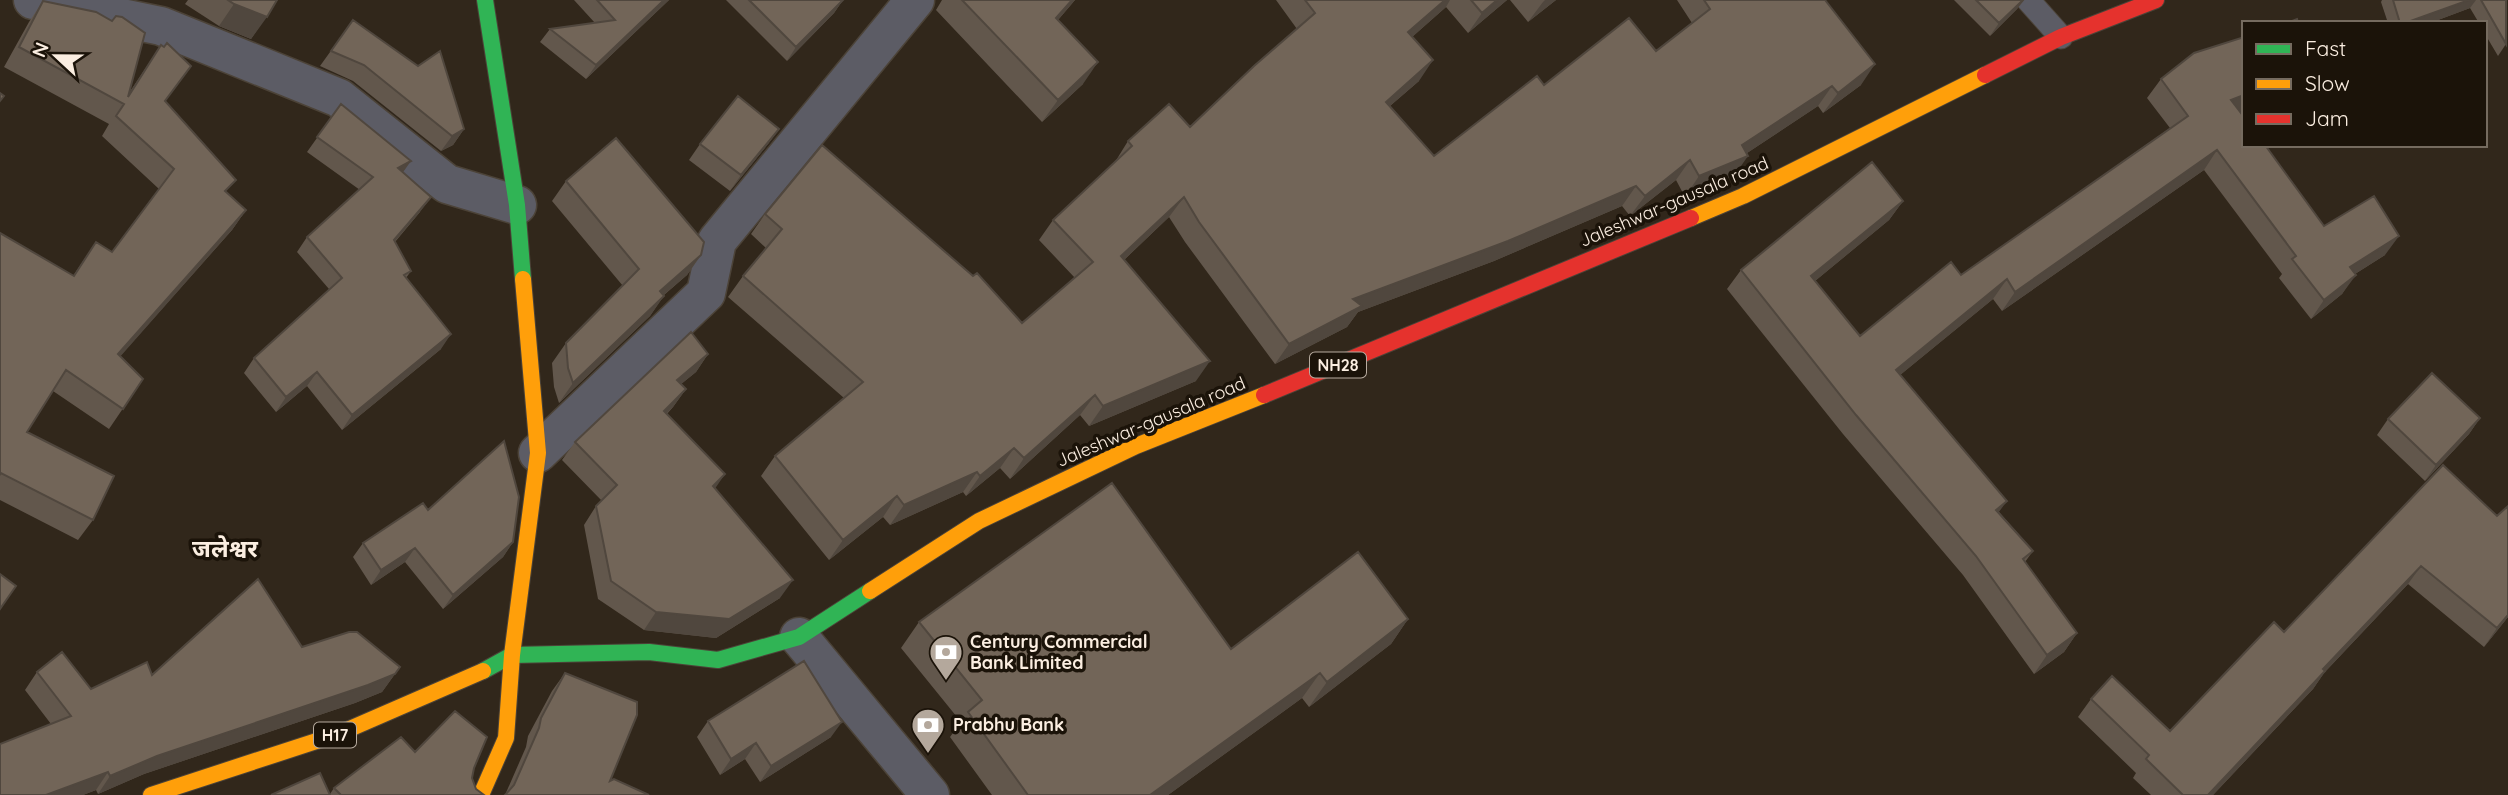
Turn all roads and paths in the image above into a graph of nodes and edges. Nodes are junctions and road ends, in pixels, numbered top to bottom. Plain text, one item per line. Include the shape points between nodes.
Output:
1 (33, 0) edge
2 (485, 0) edge
3 (915, 0) edge
4 (2028, 0) edge
5 (2156, 0) edge
6 (2061, 37) junction
7 (517, 205) junction
8 (538, 453) junction
9 (799, 638) junction
10 (512, 655) junction
11 (151, 795) edge
12 (481, 795) edge
13 (930, 795) edge

1 - 7 street via 161,26 340,98 447,184
2 - 7 main road
3 - 8 street via 718,241 706,293
4 - 6 lane
5 - 6 main road, Jaleshwar-gausala road / NH28
6 - 9 main road, Jaleshwar-gausala road / NH28 via 1743,195 1136,446 979,521
7 - 8 main road
8 - 10 main road
9 - 10 main road, Jaleshwar-gausala road / NH28 via 718,660 649,652
9 - 13 street
10 - 11 main road, Jaleshwar-gausala road / H17 via 338,734
10 - 12 main road via 506,738

